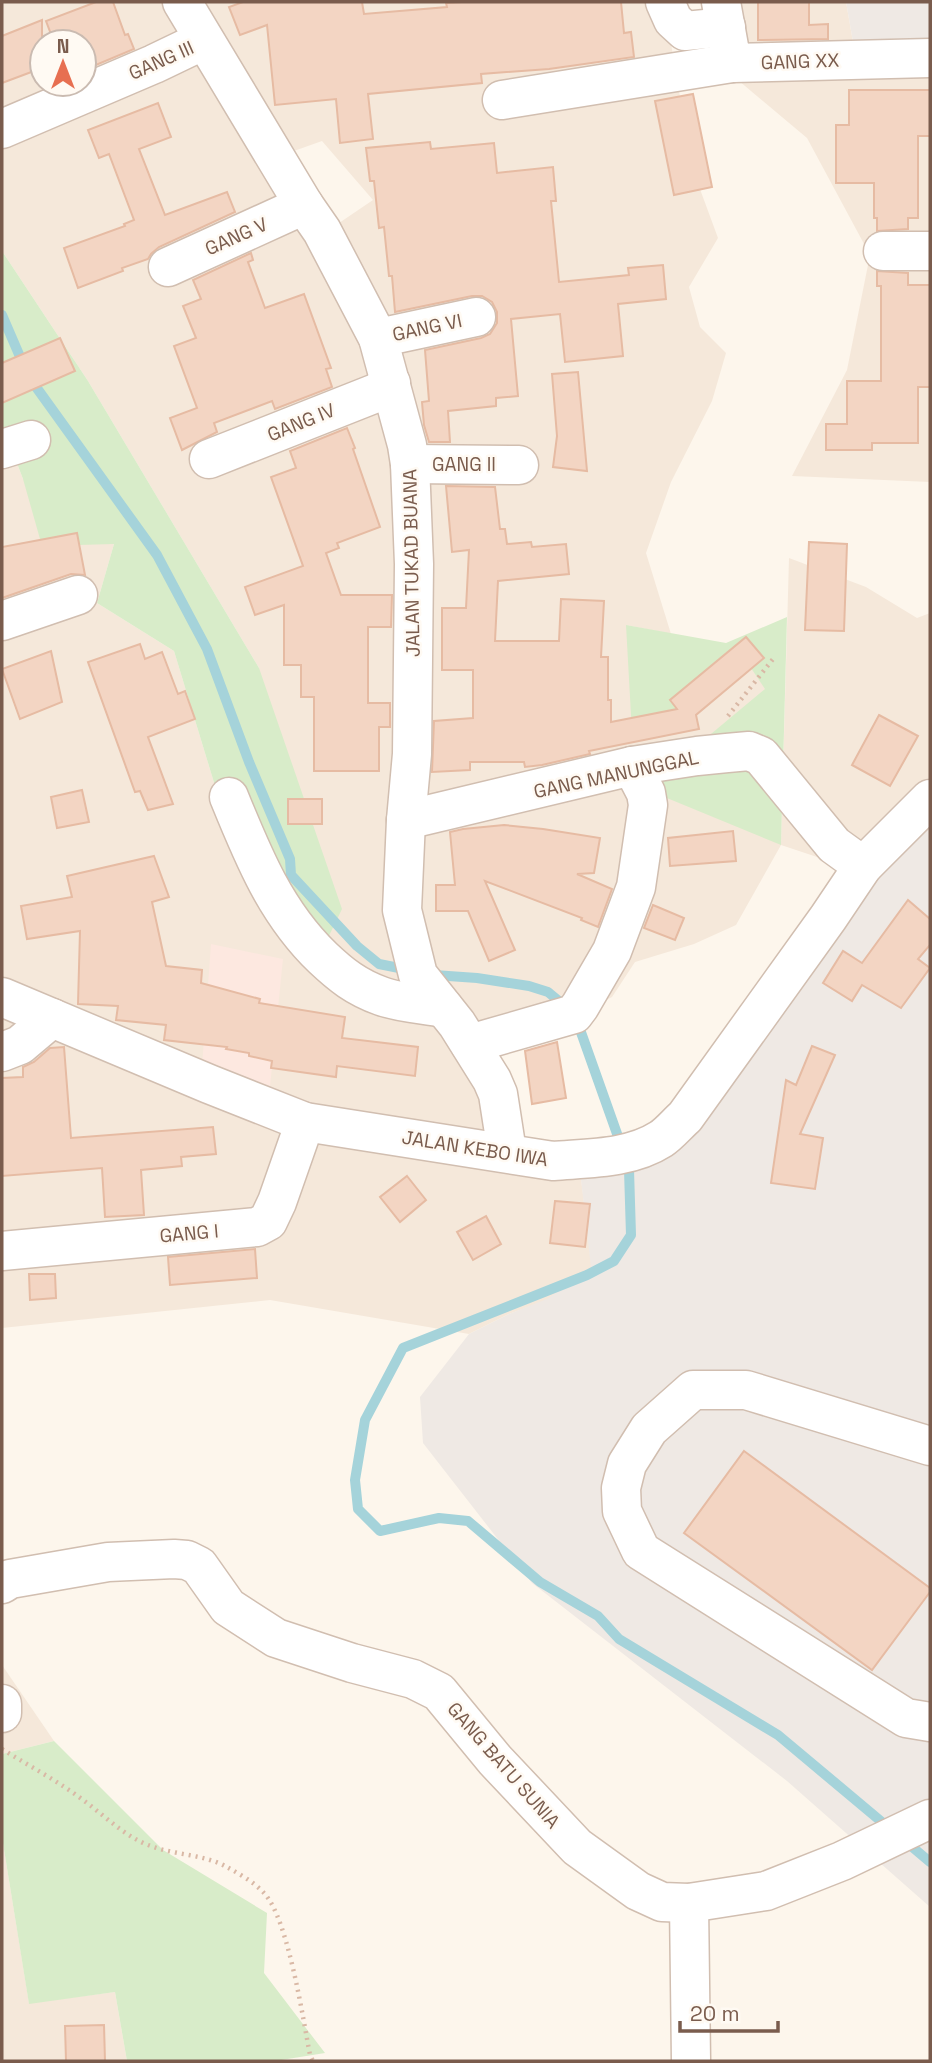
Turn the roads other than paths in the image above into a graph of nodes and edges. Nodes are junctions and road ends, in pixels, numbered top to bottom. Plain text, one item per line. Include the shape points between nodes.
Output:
1 (182, 2) edge
2 (665, 2) edge
3 (726, 31) edge
4 (204, 40) junction
5 (930, 58) edge
6 (502, 100) dead end
7 (2, 129) edge
8 (304, 205) junction
9 (883, 251) dead end
10 (930, 251) edge
11 (168, 267) dead end
12 (476, 317) dead end
13 (378, 338) junction
14 (391, 383) junction
15 (209, 459) dead end
16 (410, 464) junction
17 (519, 465) dead end
18 (78, 596) dead end
19 (2, 621) edge
20 (632, 766) junction
21 (229, 797) dead end
22 (930, 799) edge
23 (406, 820) junction
24 (863, 866) junction
25 (2, 997) edge
26 (444, 1008) junction
27 (52, 1018) junction
28 (470, 1044) junction
29 (2, 1052) edge
30 (305, 1122) junction
31 (507, 1152) junction
32 (2, 1251) edge
33 (930, 1446) edge
34 (2, 1584) edge
35 (2, 1704) edge
36 (2, 1713) edge
37 (930, 1722) edge
38 (929, 1820) edge
39 (689, 1903) junction
40 (691, 2061) edge

1 - 4 street, JALAN TUKAD BUANA
2 - 3 street via 673,20 685,31
3 - 5 street, GANG XX
3 - 6 street
4 - 7 street, GANG III
4 - 8 street, JALAN TUKAD BUANA
8 - 11 street, GANG V
8 - 13 street, JALAN TUKAD BUANA
9 - 10 street
12 - 13 street, GANG VI
13 - 14 street, JALAN TUKAD BUANA
14 - 15 street, GANG IV
14 - 16 street, JALAN TUKAD BUANA
16 - 17 street, GANG II
16 - 23 street, JALAN TUKAD BUANA via 412,754
18 - 19 street
20 - 23 street, GANG MANUNGGAL
20 - 24 street, GANG MANUNGGAL via 697,755 749,751 761,755 834,845
20 - 28 street via 648,805 636,887 612,951 580,1006 574,1014
21 - 26 street via 261,874 305,940 346,979 382,996
22 - 24 street, JALAN KEBO IWA
23 - 26 street, JALAN TUKAD BUANA via 402,910 418,975
24 - 31 street, JALAN KEBO IWA via 685,1117 661,1139 629,1152 594,1158 553,1161
25 - 27 street, JALAN KEBO IWA
26 - 28 street, JALAN TUKAD BUANA
27 - 29 street via 20,1045
27 - 30 street, JALAN KEBO IWA
28 - 31 street, JALAN TUKAD BUANA via 498,1094
30 - 31 street, JALAN KEBO IWA
30 - 32 street, GANG I via 277,1202 268,1221 257,1227
33 - 37 street via 746,1390 693,1390 649,1429 627,1464 621,1488 622,1511 641,1551 906,1718
34 - 39 street, GANG BATU SUNIA via 10,1578 108,1562 187,1560 199,1566 228,1607 276,1638 413,1679 439,1692 577,1847 638,1891 662,1902
35 - 36 street
38 - 39 street, GANG BATU SUNIA via 766,1891
39 - 40 street

